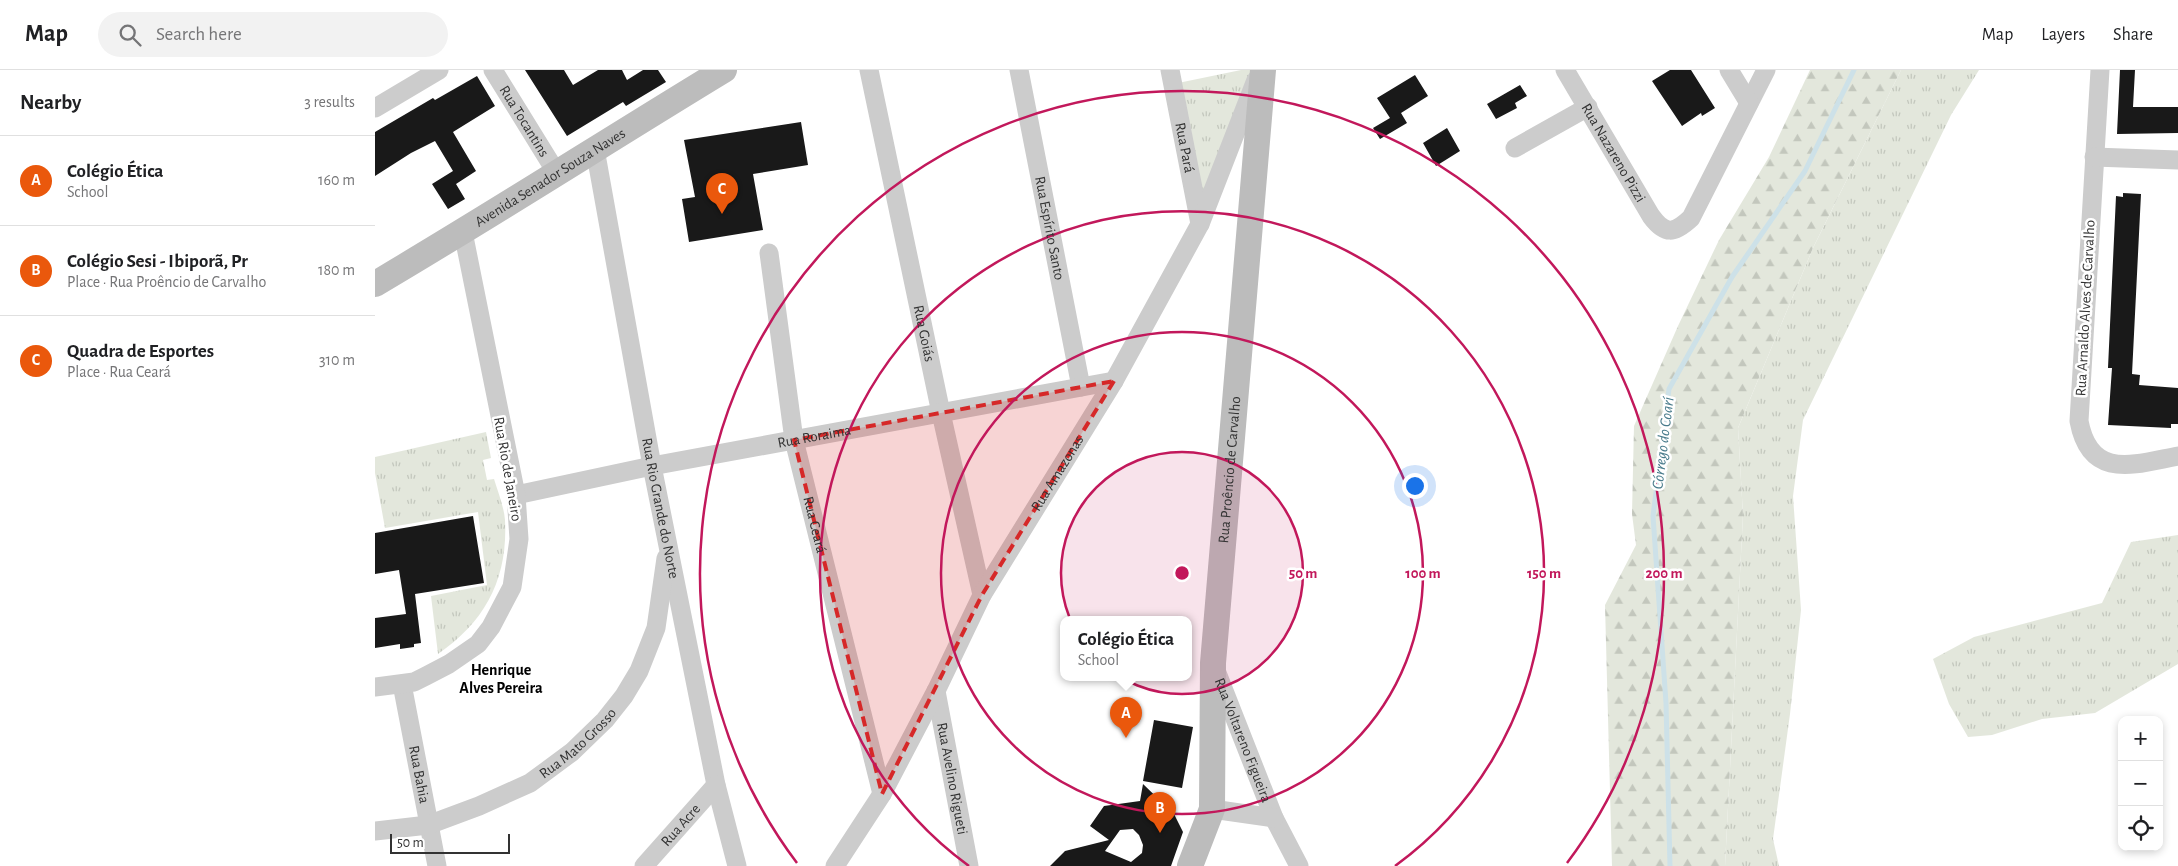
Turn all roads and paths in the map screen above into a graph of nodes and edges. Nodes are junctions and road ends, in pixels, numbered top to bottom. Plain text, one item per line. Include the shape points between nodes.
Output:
1 (439, 70) edge
2 (493, 70) edge
3 (723, 70) edge
4 (869, 70) edge
5 (1019, 70) edge
6 (1171, 70) edge
7 (1262, 70) edge
8 (1565, 70) edge
9 (1729, 70) edge
10 (1766, 70) edge
11 (2100, 70) edge
12 (1749, 103) junction
13 (1588, 107) junction
14 (375, 108) edge
15 (1515, 148) dead end
16 (595, 149) junction
17 (2094, 157) junction
18 (2178, 160) edge
19 (556, 172) junction
20 (1200, 224) junction
21 (463, 232) junction
22 (769, 253) dead end
23 (375, 284) edge
24 (1114, 381) junction
25 (1081, 387) junction
26 (941, 413) junction
27 (795, 440) junction
28 (2178, 456) edge
29 (652, 466) junction
30 (516, 495) junction
31 (668, 544) junction
32 (982, 595) junction
33 (1213, 663) junction
34 (402, 684) junction
35 (375, 687) edge
36 (936, 691) junction
37 (716, 785) junction
38 (882, 794) junction
39 (1212, 809) junction
40 (1274, 818) junction
41 (428, 824) junction
42 (375, 831) edge
43 (437, 866) edge
44 (644, 866) edge
45 (737, 866) edge
46 (835, 866) edge
47 (969, 866) edge
48 (1190, 866) edge
49 (1299, 866) edge

1 - 14 street
2 - 19 street, Rua Tocantins
3 - 16 street, Avenida Senador Souza Naves
4 - 26 street, Rua Goiás
5 - 25 street, Rua Espírito Santo
6 - 20 street, Rua Pará
7 - 20 street, Rua Amazonas
7 - 33 street, Rua Proêncio de Carvalho
8 - 13 street, Rua Nazareno Pizzi
9 - 12 street
10 - 12 street
11 - 17 street, Rua Arnaldo Alves de Carvalho
12 - 13 street, Rua Nazareno Pizzi via 1691,218 1669,231 1660,228 1651,216
13 - 15 street
16 - 19 street, Avenida Senador Souza Naves
16 - 29 street, Rua Rio Grande do Norte
17 - 18 street
17 - 28 street, Rua Arnaldo Alves de Carvalho via 2079,421 2082,437 2091,450 2113,464 2125,466
19 - 21 street, Avenida Senador Souza Naves
20 - 24 street, Rua Amazonas
21 - 23 street, Avenida Senador Souza Naves
21 - 30 street, Rua Rio de Janeiro
22 - 27 street, Rua Ceará
24 - 25 street, Rua Roraima
24 - 32 street, Rua Amazonas
25 - 26 street, Rua Roraima
26 - 27 street, Rua Roraima
26 - 32 street, Rua Goiás
27 - 29 street, Rua Roraima
27 - 38 street, Rua Ceará
29 - 30 street, Rua Roraima
29 - 31 street, Rua Rio Grande do Norte
30 - 34 street, Rua Rio de Janeiro via 519,539 512,587 491,627 478,644 449,664 414,682
31 - 37 street, Rua Rio Grande do Norte
31 - 41 street, Rua Mato Grosso via 656,628 639,671 605,720 572,752 530,783
32 - 36 street, Rua Amazonas
33 - 39 street, Rua Proêncio de Carvalho
33 - 40 street, Rua Voltareno Figueira
34 - 35 street, Rua Rio de Janeiro
34 - 41 street, Rua Bahia
36 - 38 street, Rua Amazonas
36 - 47 street, Rua Avelino Rigueti
37 - 44 street, Rua Acre
37 - 45 street, Rua Rio Grande do Norte
38 - 46 street, Rua Amazonas
39 - 40 street, Rua Voltareno Figueira
39 - 48 street, Rua Proêncio de Carvalho
40 - 49 street, Rua Voltareno Figueira
41 - 42 street, Rua Mato Grosso
41 - 43 street, Rua Bahia

